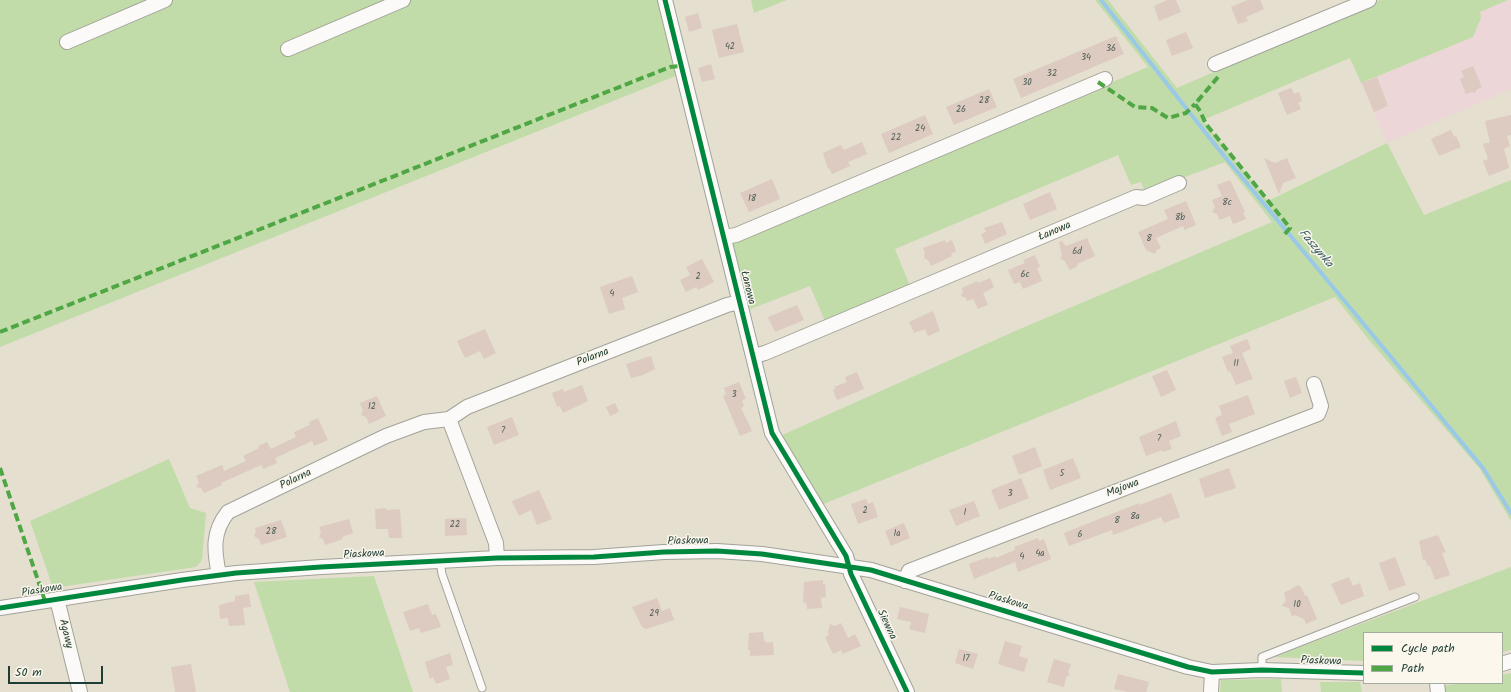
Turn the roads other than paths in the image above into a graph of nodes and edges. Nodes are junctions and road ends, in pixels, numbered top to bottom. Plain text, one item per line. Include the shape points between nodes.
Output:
1 (165, 0) edge
2 (403, 0) edge
3 (665, 0) edge
4 (1369, 0) edge
5 (1347, 4) edge
6 (67, 42) dead end
7 (288, 49) dead end
8 (1215, 64) dead end
9 (1105, 79) dead end
10 (1178, 183) dead end
11 (725, 237) junction
12 (740, 302) junction
13 (754, 356) junction
14 (1314, 384) dead end
15 (448, 419) junction
16 (497, 558) junction
17 (440, 561) junction
18 (848, 565) junction
19 (218, 575) junction
20 (904, 581) junction
21 (1415, 597) dead end
22 (57, 599) junction
23 (0, 608) edge
24 (1262, 670) junction
25 (1212, 672) junction
26 (1363, 673) edge
27 (482, 688) dead end
28 (80, 692) edge
29 (907, 692) edge
30 (1211, 692) edge

1 - 6 street
2 - 7 street
3 - 11 street, Łanowa
4 - 5 street
5 - 8 street
9 - 11 street via 736,235
10 - 13 street, Łanowa via 1144,198 1136,197
11 - 12 street, Łanowa
12 - 13 street, Łanowa
12 - 15 street, Polarna via 467,407
13 - 18 street, Łanowa via 772,433 846,556
14 - 20 street, Majowa via 1321,406 1318,414 909,571
15 - 16 street via 496,543
15 - 19 street, Polarna via 424,422 386,436 228,512 219,523 215,540
16 - 17 street, Piaskowa
16 - 18 street, Piaskowa via 594,557 717,551
17 - 19 street, Piaskowa
17 - 27 lane via 442,574
18 - 20 street, Piaskowa
18 - 29 street, Siewna
19 - 22 street, Piaskowa
20 - 25 street, Piaskowa via 1181,665
21 - 24 lane via 1262,657
22 - 23 street, Piaskowa
22 - 28 street, Agawy
24 - 25 street, Piaskowa
24 - 26 street, Piaskowa
25 - 30 street

